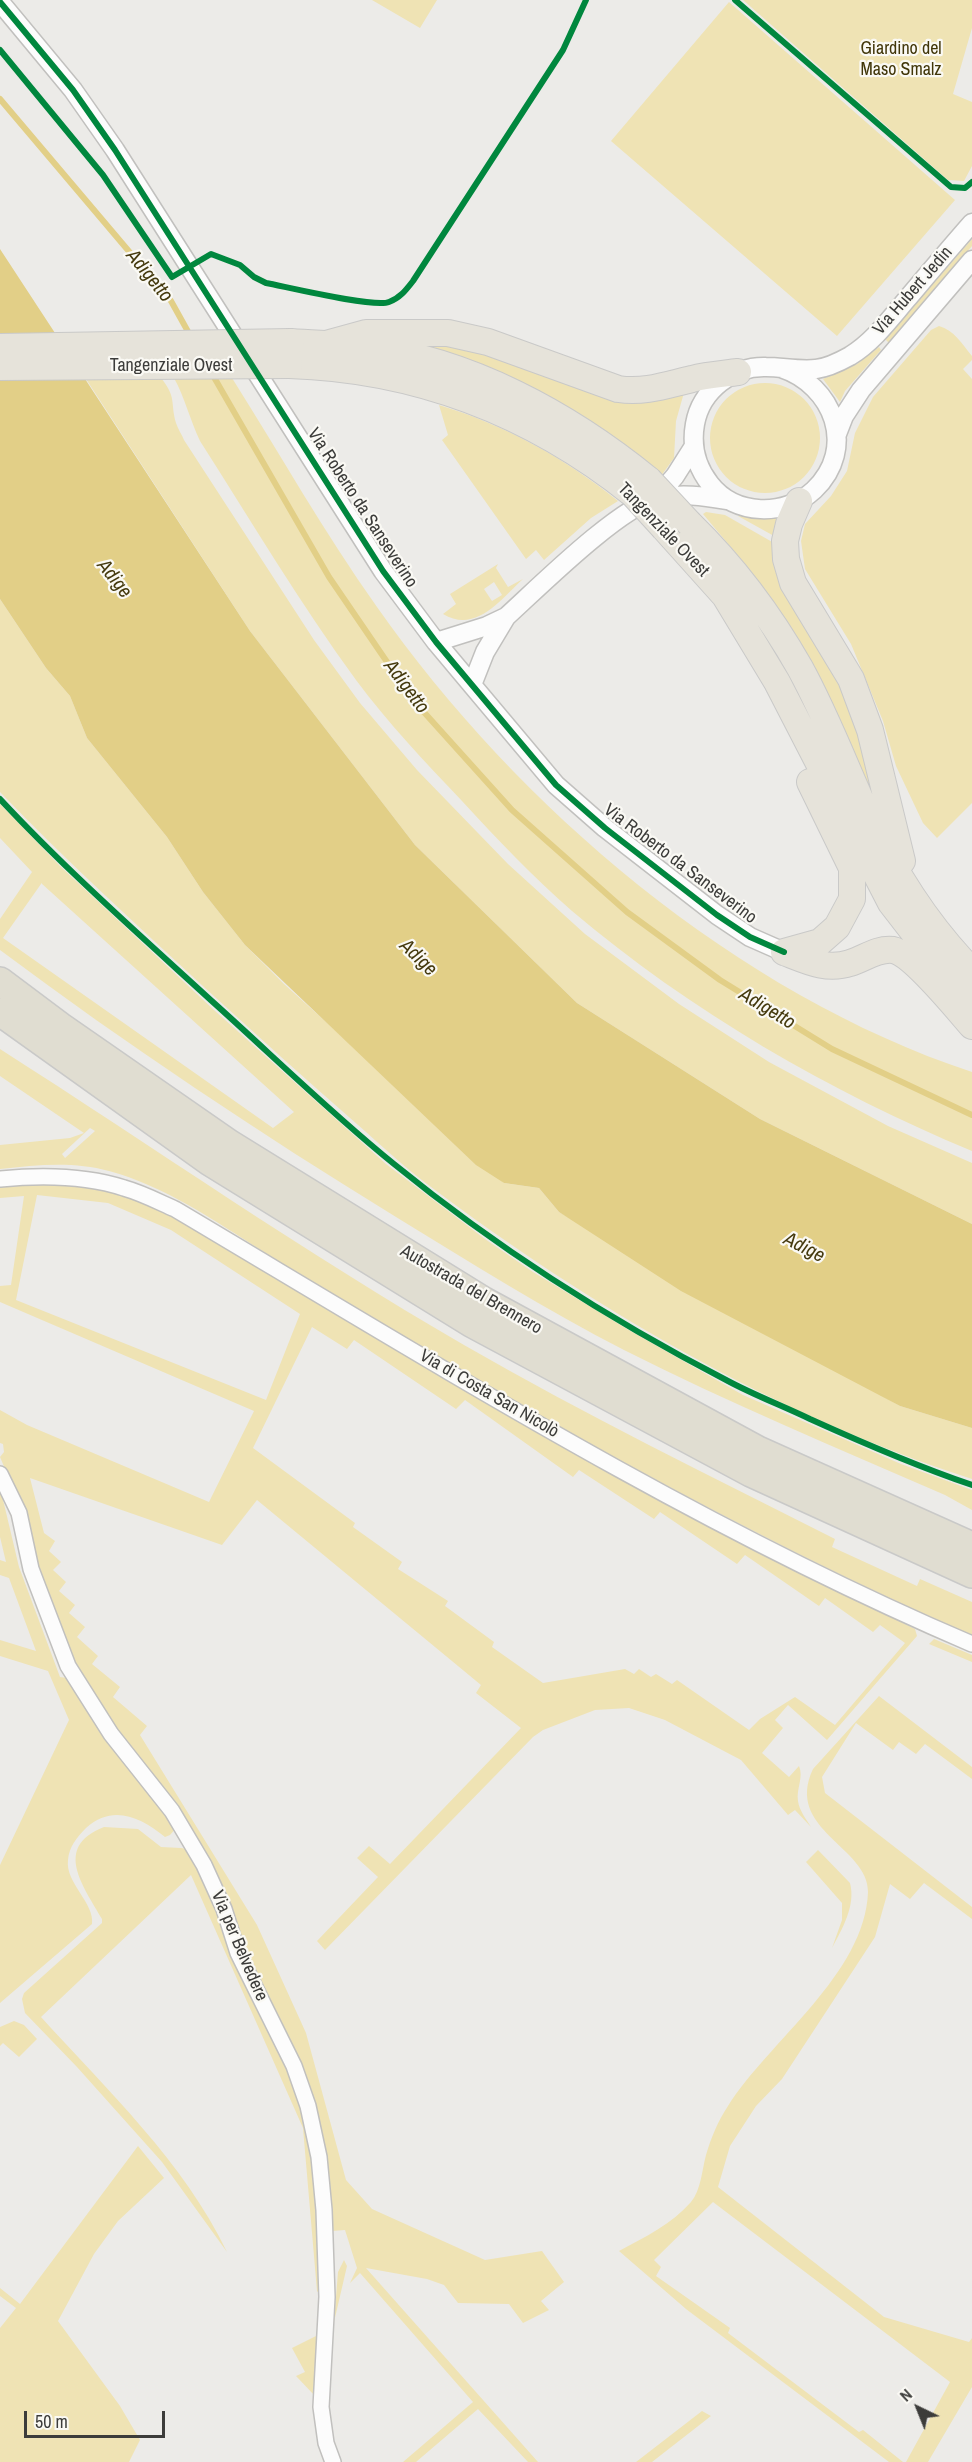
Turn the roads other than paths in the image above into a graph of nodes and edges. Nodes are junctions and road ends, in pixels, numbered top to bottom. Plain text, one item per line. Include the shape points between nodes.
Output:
1 (0, 2) edge
2 (972, 223) edge
3 (972, 260) edge
4 (326, 344) junction
5 (0, 347) edge
6 (290, 353) junction
7 (0, 367) edge
8 (781, 368) junction
9 (738, 372) junction
10 (837, 434) junction
11 (694, 446) junction
12 (646, 491) junction
13 (729, 500) junction
14 (800, 501) junction
15 (506, 617) junction
16 (436, 642) junction
17 (472, 686) junction
18 (798, 725) junction
19 (909, 891) junction
20 (784, 952) junction
21 (972, 971) edge
22 (0, 981) edge
23 (972, 1001) edge
24 (0, 1012) edge
25 (972, 1026) edge
26 (0, 1179) edge
27 (0, 1473) edge
28 (972, 1546) edge
29 (972, 1574) edge
30 (972, 1644) edge
31 (333, 2462) edge

1 - 16 street, Via Roberto da Sanseverino via 73,90 116,150 383,571
2 - 8 street, Via Hubert Jedin via 876,336 849,357 817,369
3 - 10 street, Via Hubert Jedin via 861,390
4 - 6 highway, Tangenziale Ovest
4 - 9 highway via 366,333 448,333 488,342 631,391
4 - 12 highway, Tangenziale Ovest via 391,352 486,380 575,425 614,451
5 - 6 highway, Tangenziale Ovest, bridge
6 - 7 highway, Tangenziale Ovest, bridge
6 - 12 highway, Tangenziale Ovest via 452,393 538,430
8 - 9 street, Via Hubert Jedin via 766,366
8 - 10 street, Via Hubert Jedin via 818,390 831,412
9 - 11 street, Via Hubert Jedin via 725,378 706,397 696,420
10 - 14 street, Via Hubert Jedin via 830,468 817,487
11 - 12 street, Via Hubert Jedin via 675,476
11 - 13 street, Via Hubert Jedin via 705,477
12 - 13 street, Via Hubert Jedin
12 - 15 street, Via Hubert Jedin via 639,507 605,530
12 - 18 highway, Tangenziale Ovest, bridge via 664,528 725,596
12 - 19 highway, Tangenziale Ovest, bridge via 690,524 743,582 800,668 872,824
13 - 14 street, Via Hubert Jedin via 764,510
14 - 19 highway via 789,524 786,559 793,583 850,679 870,730
15 - 16 street, Via Hubert Jedin
15 - 17 street, Via Hubert Jedin via 485,652
16 - 17 street, Via Roberto da Sanseverino
17 - 20 street, Via Roberto da Sanseverino via 556,784 605,828 717,915 750,937
18 - 20 highway via 800,760 852,868 852,899 837,927 820,942
18 - 23 highway, Tangenziale Ovest via 891,903
19 - 21 highway, Tangenziale Ovest via 928,922
20 - 25 highway via 820,966 849,964 872,953 893,950 910,959
22 - 28 highway, Autostrada del Brennero via 230,1144 484,1301 758,1450
24 - 29 highway, Autostrada del Brennero via 210,1162 471,1323 752,1473
26 - 30 street, Via di Costa San Nicolò via 80,1178 124,1188 176,1209 606,1463 764,1546
27 - 31 street, Via per Belvedere via 19,1513 31,1569 68,1666 111,1734 172,1811 204,1865 225,1909 238,1953 294,2066 308,2106 319,2157 324,2210 327,2297 321,2407

